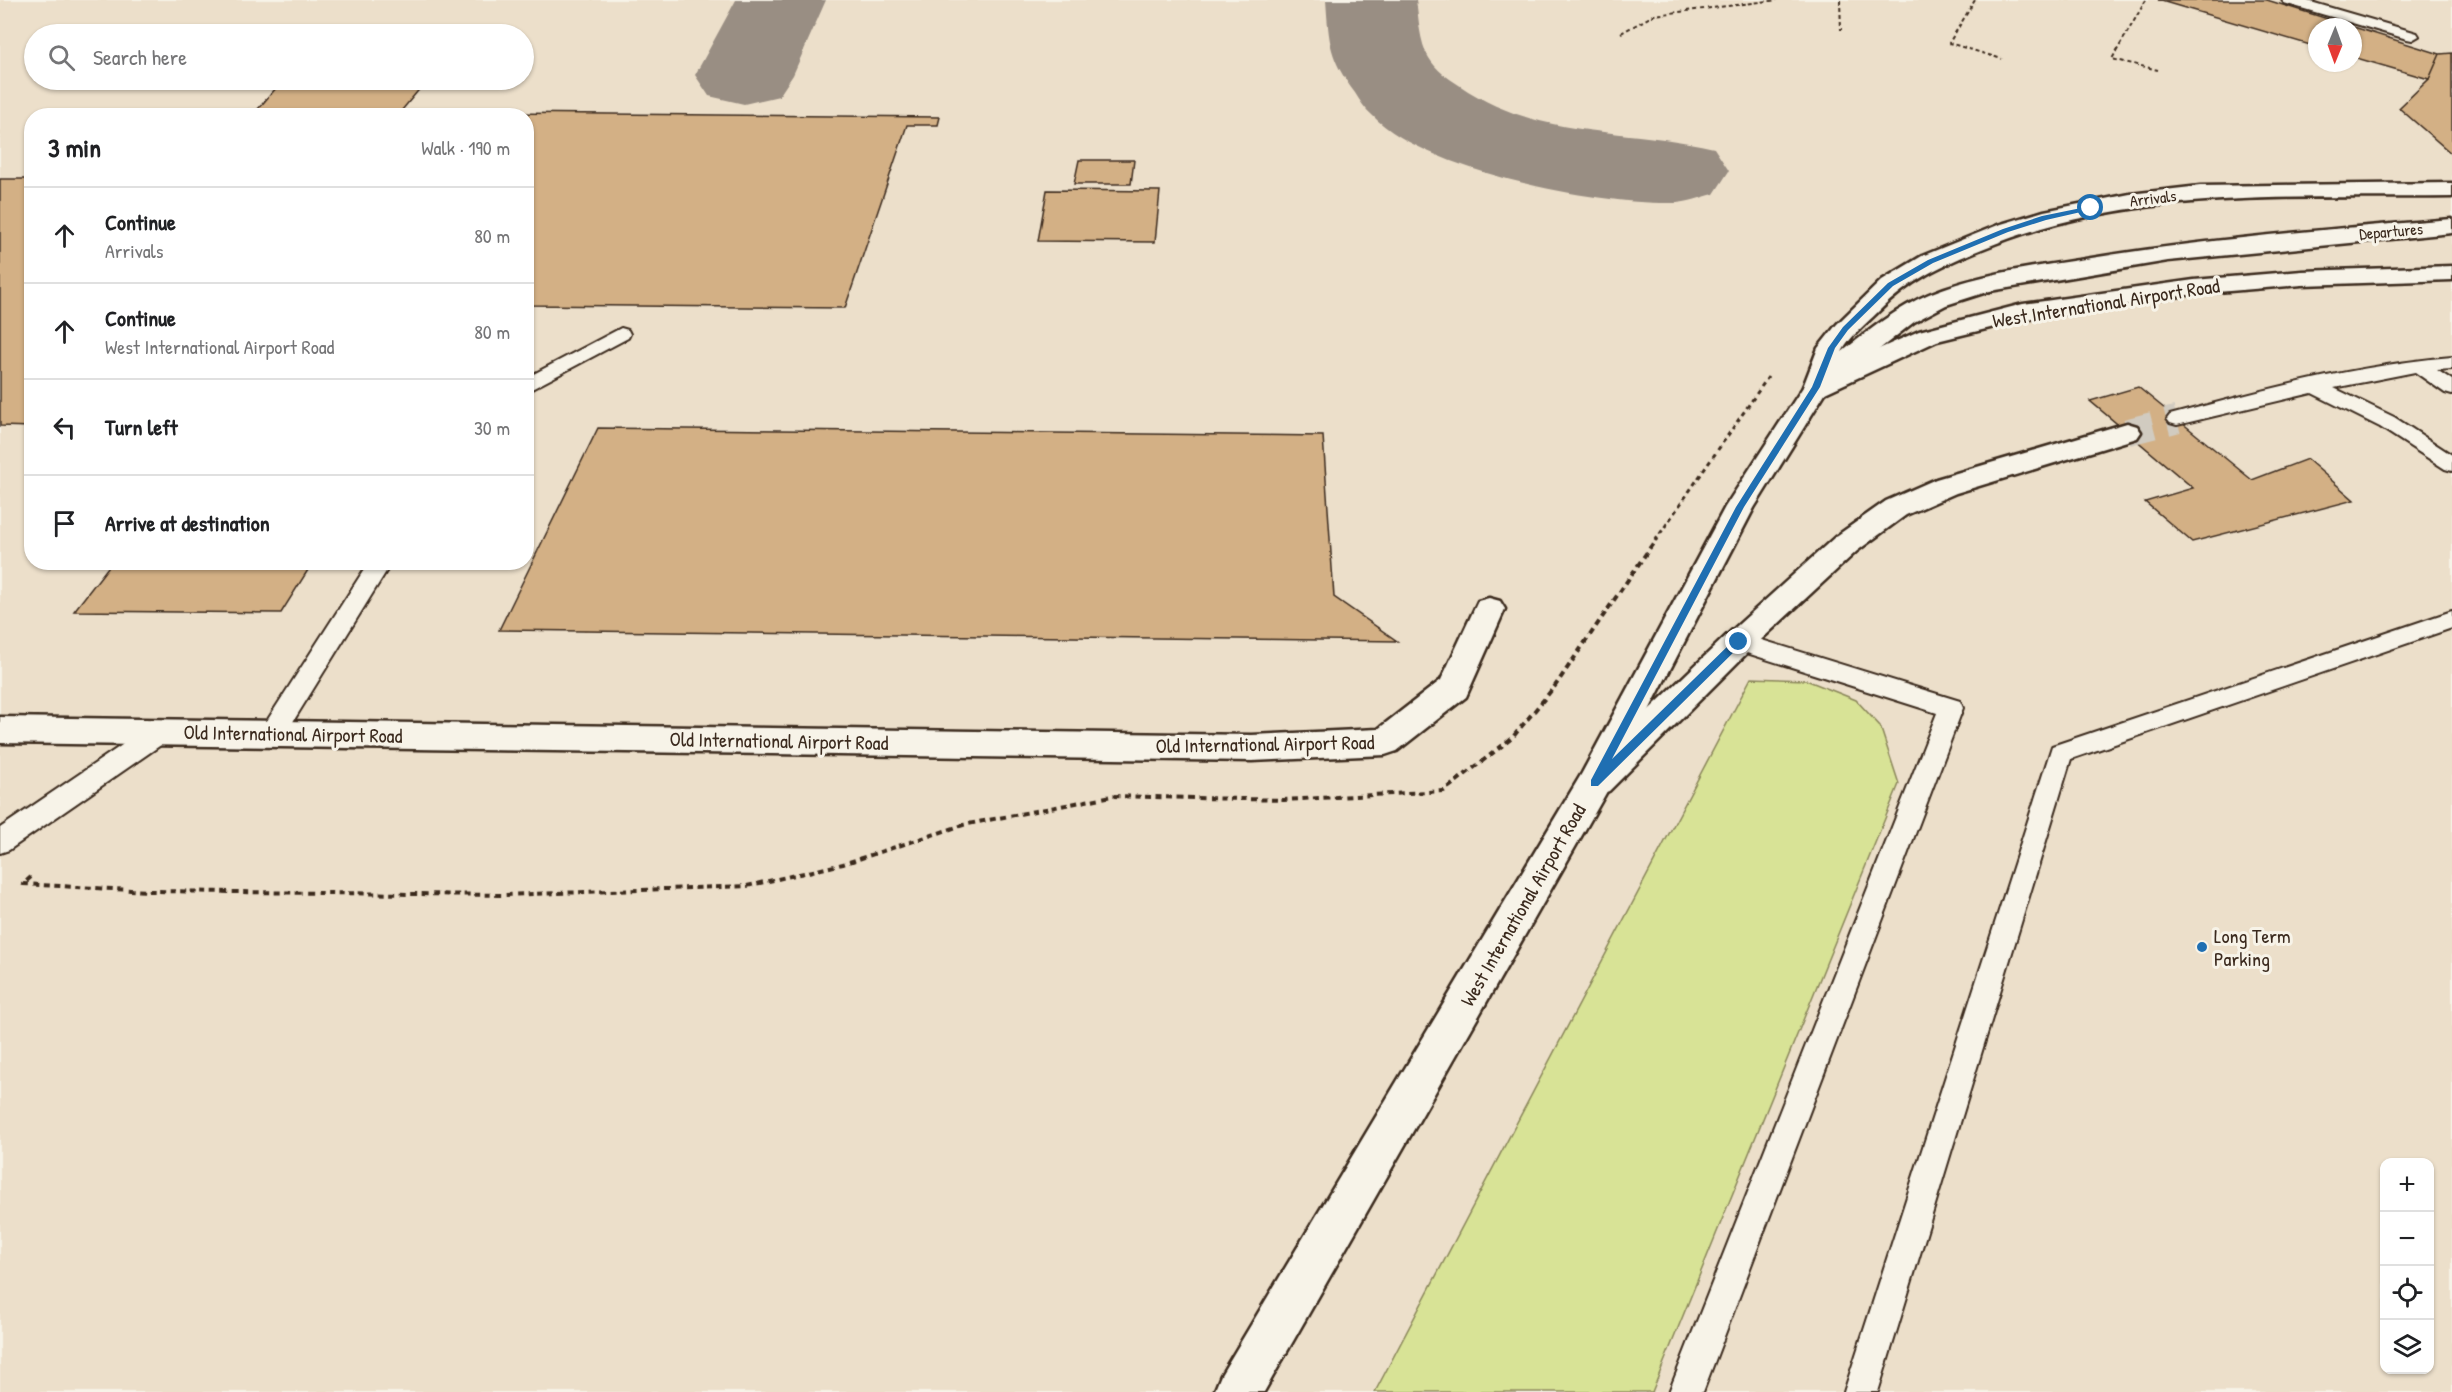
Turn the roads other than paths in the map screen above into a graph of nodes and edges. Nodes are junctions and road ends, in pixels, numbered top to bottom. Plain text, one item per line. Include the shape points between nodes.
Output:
1 (2289, 0) edge
2 (2412, 36) dead end
3 (2452, 190) edge
4 (2452, 226) edge
5 (2452, 273) edge
6 (621, 334) dead end
7 (2452, 363) edge
8 (2418, 366) junction
9 (534, 382) edge
10 (2314, 386) junction
11 (1816, 387) junction
12 (2452, 389) edge
13 (2177, 420) tunnel mouth
14 (2127, 432) tunnel mouth
15 (2452, 464) edge
16 (376, 570) edge
17 (1489, 609) dead end
18 (2452, 619) edge
19 (1739, 642) junction
20 (0, 730) edge
21 (159, 733) junction
22 (272, 734) junction
23 (1594, 783) junction
24 (0, 842) edge
25 (1238, 1392) edge
26 (1686, 1392) edge
27 (1861, 1392) edge

1 - 2 lane
3 - 11 main road, Arrivals via 2200,193 2130,201 2044,218 1931,261 1891,285 1836,342
4 - 11 main road, Departures via 2159,255 1978,287 1937,300 1904,317
5 - 11 main road, West International Airport Road via 2302,278 2194,287 2023,312 1928,336
6 - 9 lane
7 - 8 lane
8 - 10 lane
8 - 12 lane
10 - 13 lane
10 - 15 lane via 2387,422
11 - 23 main road, West International Airport Road via 1740,507
14 - 19 main road via 1946,486 1896,508 1846,544
16 - 22 lane
17 - 22 main road, Old International Airport Road via 1454,687 1385,742 1252,748
18 - 27 lane via 2061,753
19 - 23 main road
19 - 26 lane via 1951,708
20 - 21 main road, Old International Airport Road
21 - 22 main road, Old International Airport Road
21 - 24 lane
23 - 25 main road, West International Airport Road

